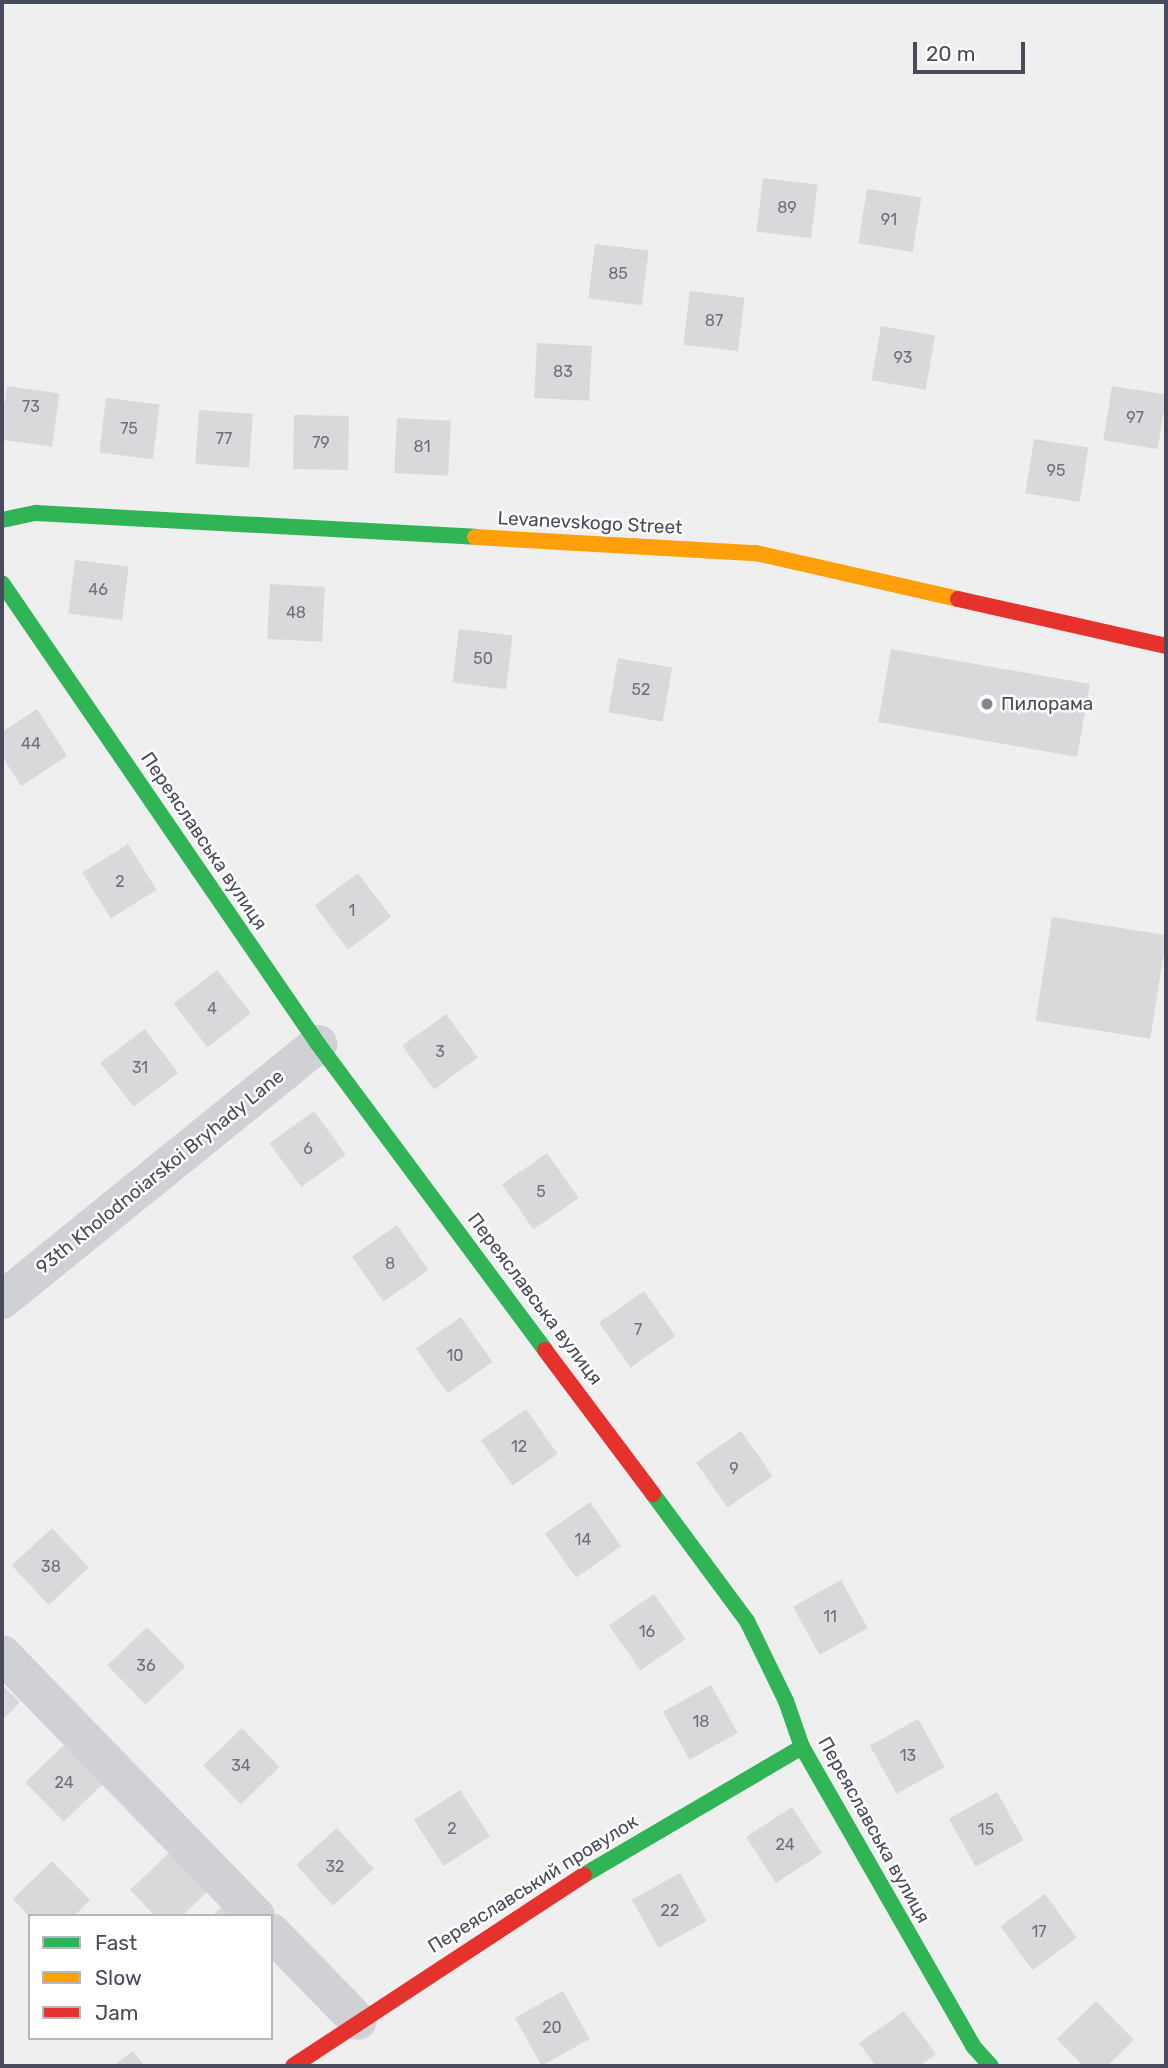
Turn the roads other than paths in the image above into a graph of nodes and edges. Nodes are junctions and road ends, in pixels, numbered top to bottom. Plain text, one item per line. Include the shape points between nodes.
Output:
1 (2, 520) edge
2 (2, 583) edge
3 (1166, 646) edge
4 (317, 1044) junction
5 (2, 1300) edge
6 (2, 1654) edge
7 (802, 1747) junction
8 (254, 1914) edge
9 (273, 1934) edge
10 (358, 2021) junction
11 (293, 2066) edge
12 (990, 2066) edge

1 - 3 street, Levanevskogo Street via 36,513 756,553
2 - 4 street, Переяславська вулиця
4 - 5 street, 93th Kholodnoiarskoi Bryhady Lane
4 - 7 street, Переяславська вулиця via 747,1621 786,1701
6 - 8 street
7 - 10 street, Переяславський провулок via 539,1901
7 - 12 street, Переяславська вулиця via 973,2046
9 - 10 street
10 - 11 street, Переяславський провулок

